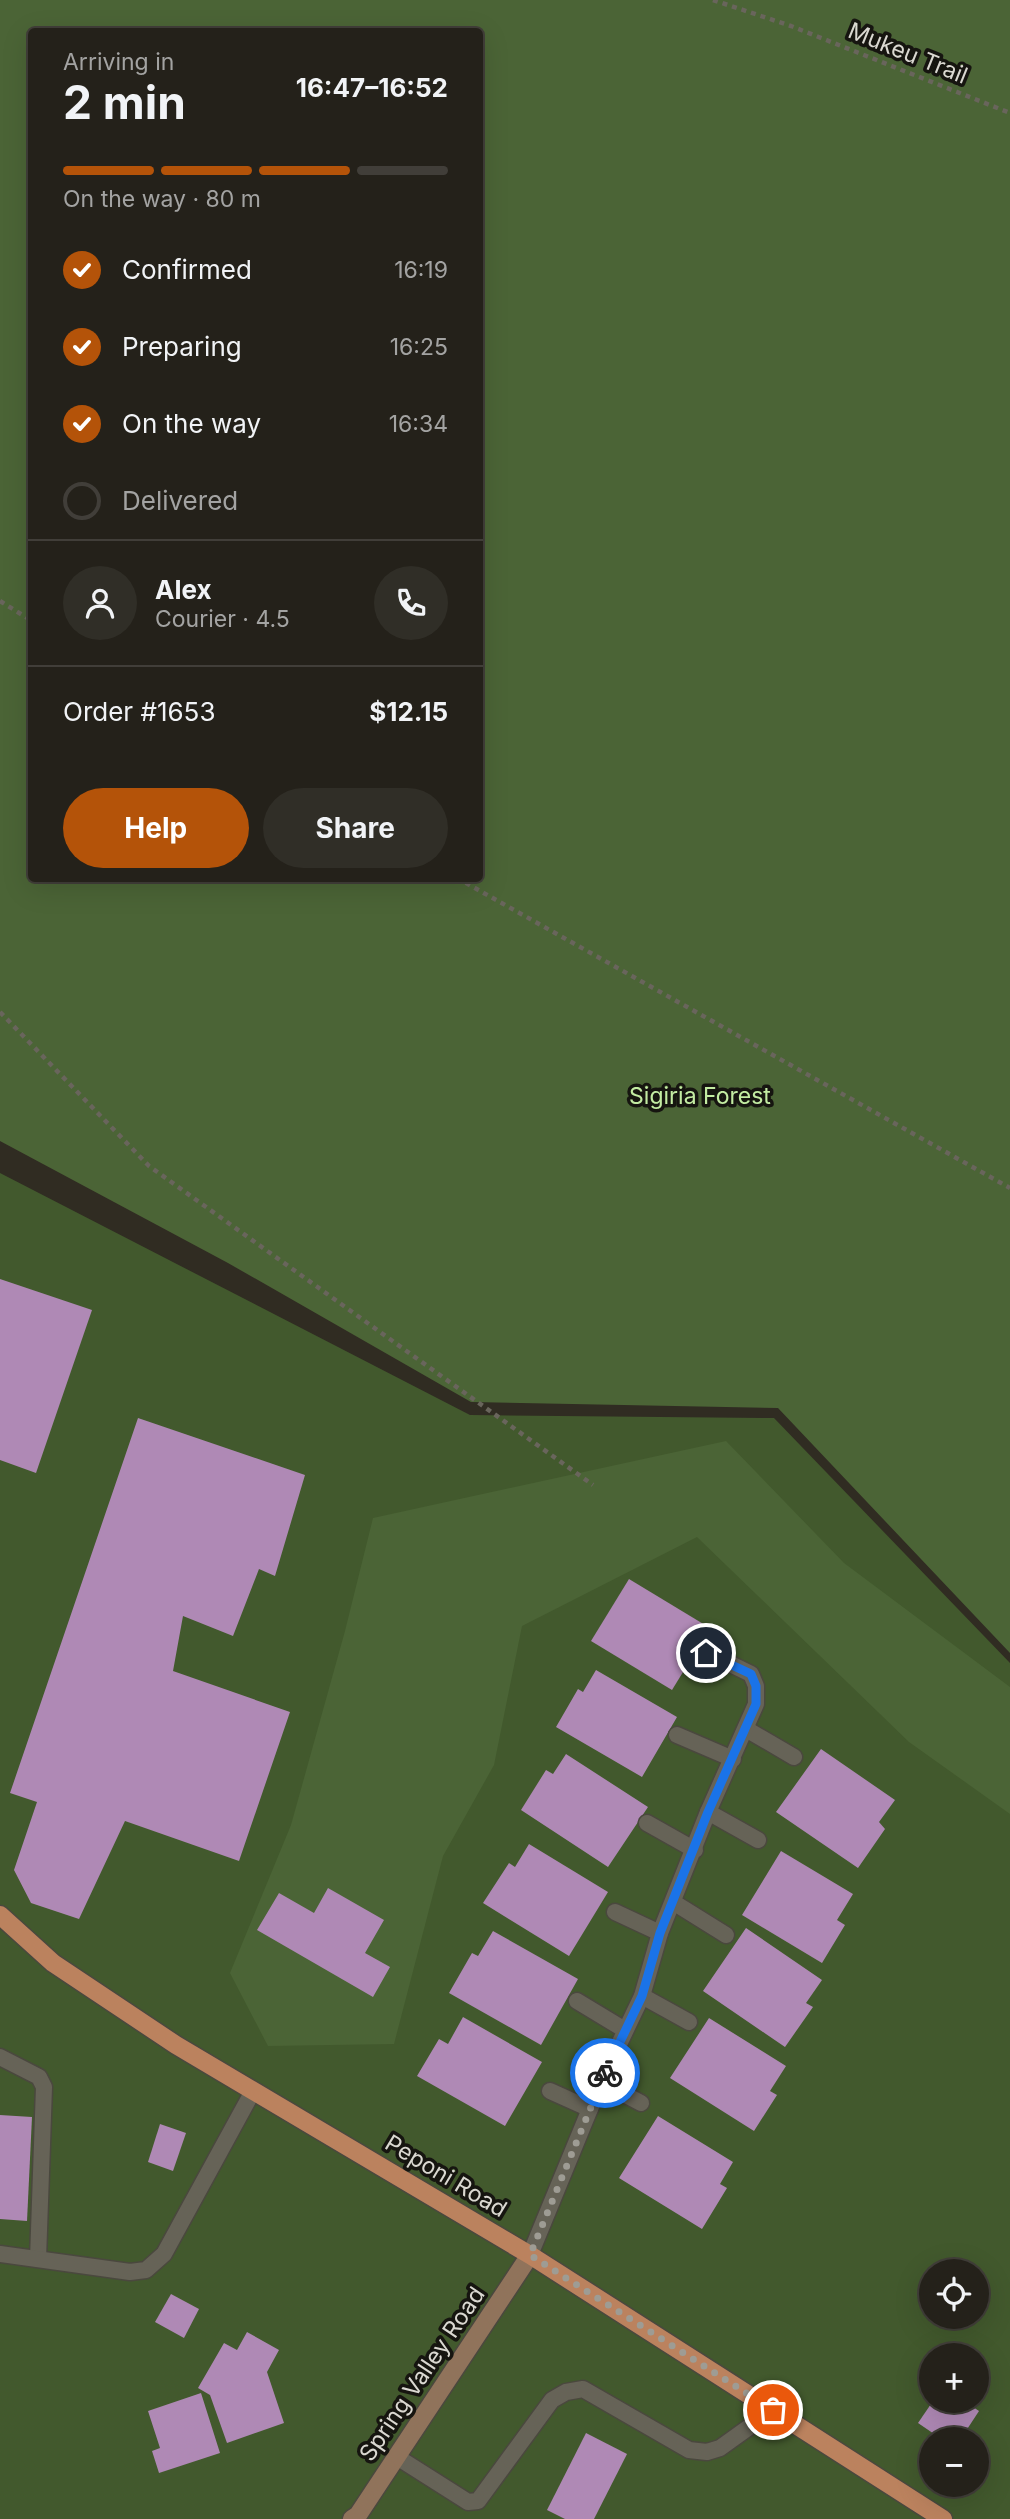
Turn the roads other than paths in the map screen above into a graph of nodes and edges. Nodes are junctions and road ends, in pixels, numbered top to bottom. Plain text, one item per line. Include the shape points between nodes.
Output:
1 (706, 1653) dead end
2 (746, 1729) junction
3 (677, 1735) dead end
4 (794, 1757) dead end
5 (733, 1759) junction
6 (708, 1812) junction
7 (648, 1823) dead end
8 (758, 1840) dead end
9 (695, 1850) junction
10 (673, 1902) junction
11 (615, 1912) dead end
12 (0, 1915) edge
13 (660, 1933) junction
14 (726, 1935) dead end
15 (642, 1996) junction
16 (577, 2001) dead end
17 (689, 2022) dead end
18 (625, 2029) junction
19 (0, 2057) edge
20 (601, 2082) junction
21 (253, 2091) junction
22 (550, 2091) dead end
23 (640, 2103) dead end
24 (590, 2109) junction
25 (0, 2254) edge
26 (530, 2255) junction
27 (38, 2259) junction
28 (773, 2410) junction
29 (397, 2456) junction
30 (352, 2519) edge
31 (943, 2519) edge

1 - 2 lane via 751,1674 756,1704
2 - 4 lane
2 - 5 lane
3 - 5 lane
5 - 6 lane
6 - 8 lane
6 - 9 lane
7 - 9 lane
9 - 10 lane
10 - 13 lane
10 - 14 lane
11 - 13 lane
12 - 21 main road, Peponi Road via 53,1963
13 - 15 lane
15 - 17 lane
15 - 18 lane
16 - 18 lane
18 - 20 lane
19 - 27 lane via 39,2077 44,2087
20 - 23 lane
20 - 24 lane
21 - 26 main road, Peponi Road
21 - 27 lane via 164,2254 146,2270 130,2272
22 - 24 lane
24 - 26 lane
25 - 27 lane
26 - 28 main road, Peponi Road
26 - 29 street, Spring Valley Road
28 - 29 lane via 720,2448 706,2452 689,2450 583,2389 566,2392 552,2400 478,2501 468,2502
28 - 31 main road, Peponi Road
29 - 30 street, Spring Valley Road

